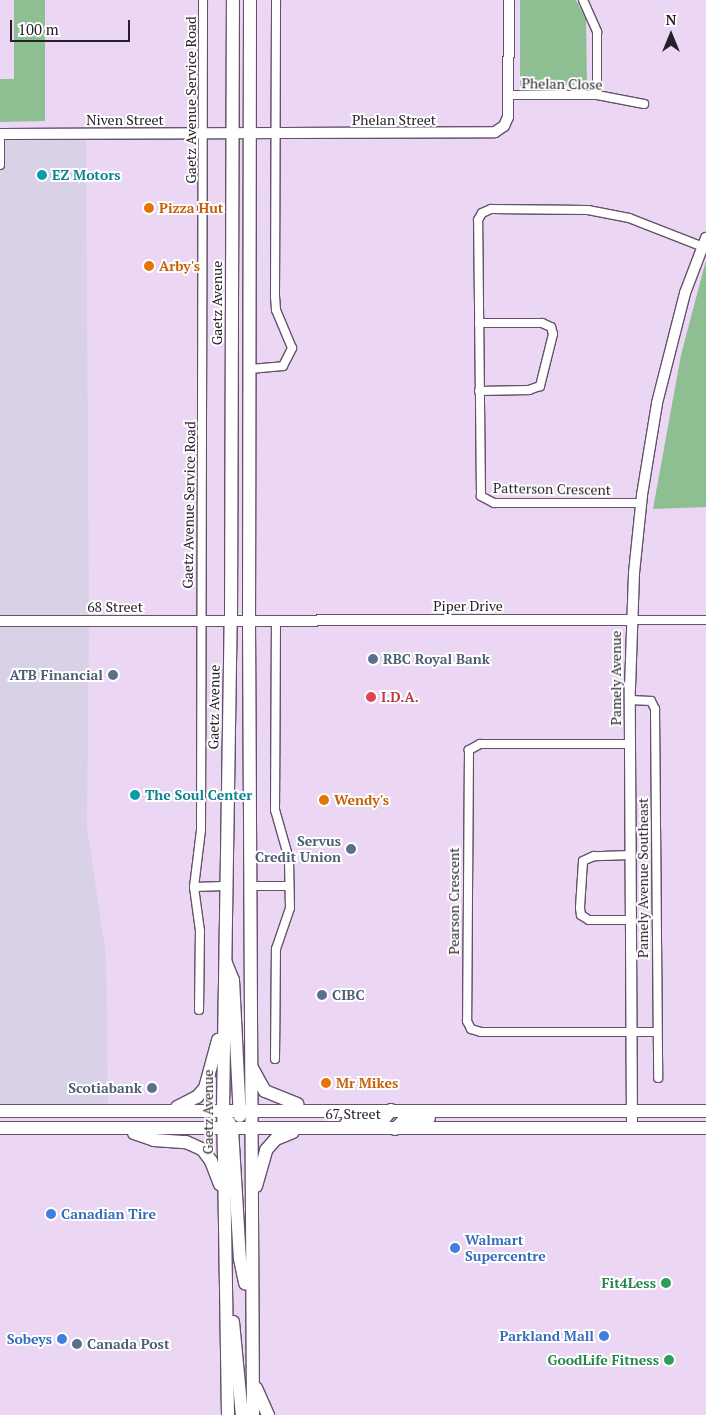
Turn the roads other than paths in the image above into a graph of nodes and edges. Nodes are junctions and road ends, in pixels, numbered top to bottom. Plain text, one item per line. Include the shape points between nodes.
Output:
1 (204, 0) edge
2 (233, 0) edge
3 (250, 0) edge
4 (276, 0) edge
5 (509, 0) edge
6 (583, 0) edge
7 (597, 95) junction
8 (509, 96) junction
9 (644, 104) dead end
10 (0, 134) edge
11 (203, 134) junction
12 (233, 134) junction
13 (250, 134) junction
14 (277, 134) junction
15 (0, 165) edge
16 (704, 242) edge
17 (479, 323) junction
18 (250, 369) junction
19 (479, 390) junction
20 (641, 503) junction
21 (630, 620) junction
22 (706, 620) edge
23 (0, 621) edge
24 (201, 621) junction
25 (230, 621) junction
26 (249, 621) junction
27 (276, 621) junction
28 (630, 700) junction
29 (630, 744) junction
30 (630, 855) junction
31 (225, 886) junction
32 (249, 886) junction
33 (290, 886) junction
34 (194, 887) junction
35 (630, 920) junction
36 (223, 956) junction
37 (199, 1010) dead end
38 (224, 1018) junction
39 (631, 1032) junction
40 (656, 1032) junction
41 (275, 1059) dead end
42 (250, 1064) junction
43 (658, 1078) dead end
44 (222, 1109) junction
45 (317, 1109) junction
46 (170, 1110) junction
47 (244, 1110) junction
48 (391, 1110) junction
49 (0, 1111) edge
50 (490, 1111) junction
51 (632, 1112) junction
52 (706, 1112) edge
53 (0, 1128) edge
54 (632, 1128) junction
55 (706, 1128) edge
56 (332, 1129) junction
57 (395, 1129) junction
58 (125, 1130) junction
59 (228, 1130) junction
60 (250, 1130) junction
61 (299, 1130) junction
62 (223, 1193) junction
63 (251, 1220) junction
64 (225, 1307) junction
65 (251, 1312) junction
66 (252, 1376) junction
67 (228, 1415) edge
68 (242, 1415) edge
69 (253, 1415) edge
70 (268, 1415) edge

1 - 11 street, Gaetz Avenue Service Road
2 - 12 main road, Gaetz Avenue
3 - 13 main road
4 - 14 street
5 - 8 street, Phelan Street
6 - 7 street via 596,25
7 - 8 street, Phelan Close
7 - 9 street, Phelan Close
8 - 14 street, Phelan Street via 506,122 495,132
10 - 11 street, Niven Street
10 - 15 street
11 - 12 street, Niven Street
11 - 24 street, Gaetz Avenue Service Road
12 - 13 street, Niven Street
12 - 25 main road, Gaetz Avenue
13 - 14 street, Phelan Street
13 - 18 main road
14 - 18 street via 275,297 276,310 292,348 283,366
16 - 17 street, Patterson Crescent via 606,212 488,210 478,220
16 - 20 street, Pamely Avenue via 668,358
17 - 19 street, Patterson Crescent
17 - 19 street via 546,324 553,334 540,386 529,390
18 - 26 main road
19 - 20 street, Patterson Crescent via 479,489 483,499 494,503
20 - 21 street, Pamely Avenue
21 - 22 street, Piper Drive
21 - 27 street, Piper Drive
21 - 28 street, Pamely Avenue
23 - 24 street, 68 Street
24 - 25 street, 68 Street
24 - 34 street, Gaetz Avenue Service Road via 201,830
25 - 26 street, Piper Drive
25 - 31 main road, Gaetz Avenue
26 - 27 street, Piper Drive
26 - 32 main road
27 - 33 street via 275,810 289,859
28 - 29 street, Pamely Avenue
28 - 40 street, Pamely Avenue Southeast via 652,702 655,709
29 - 30 street, Pamely Avenue
29 - 39 street, Pearson Crescent via 480,744 468,750 467,1020 478,1032
30 - 35 street, Pamely Avenue
30 - 35 street via 594,856 582,861 580,908 581,915 589,920
31 - 34 street
31 - 36 main road, Gaetz Avenue
32 - 33 street
32 - 42 main road
33 - 41 street via 289,913 276,949
34 - 37 street, Gaetz Avenue Service Road via 200,931
35 - 39 street, Pamely Avenue
36 - 38 main road, Gaetz Avenue
36 - 47 main road via 233,980
38 - 44 main road, Gaetz Avenue
38 - 46 main road via 205,1088 192,1100
39 - 40 street, Pearson Crescent
39 - 51 street, Pamely Avenue
40 - 43 street, Pamely Avenue Southeast
42 - 45 main road via 259,1084 273,1096
42 - 47 main road
44 - 46 main road, 67 Street
44 - 47 main road, 67 Street
44 - 59 main road
45 - 47 main road, 67 Street
45 - 48 main road, 67 Street
46 - 49 main road, 67 Street
47 - 60 main road
48 - 50 main road, 67 Street
48 - 56 main road via 385,1118 356,1121
50 - 51 main road, 67 Street
50 - 57 main road via 464,1118 408,1119
51 - 52 main road, 67 Street
51 - 54 street, Pamely Avenue
53 - 58 main road, 67 Street
54 - 55 main road, 67 Street
54 - 57 main road, 67 Street
56 - 57 main road, 67 Street
56 - 61 main road, 67 Street
58 - 59 main road, 67 Street
58 - 62 main road via 154,1140 186,1142 202,1149 211,1161
59 - 60 main road, 67 Street
59 - 62 main road, Gaetz Avenue
59 - 65 main road via 240,1259
60 - 61 main road, 67 Street
60 - 63 main road
61 - 63 main road via 276,1139 266,1150 259,1168
62 - 64 main road, Gaetz Avenue
63 - 65 main road
64 - 67 main road, Gaetz Avenue
64 - 68 main road via 233,1321
65 - 66 main road
66 - 69 main road
66 - 70 main road

